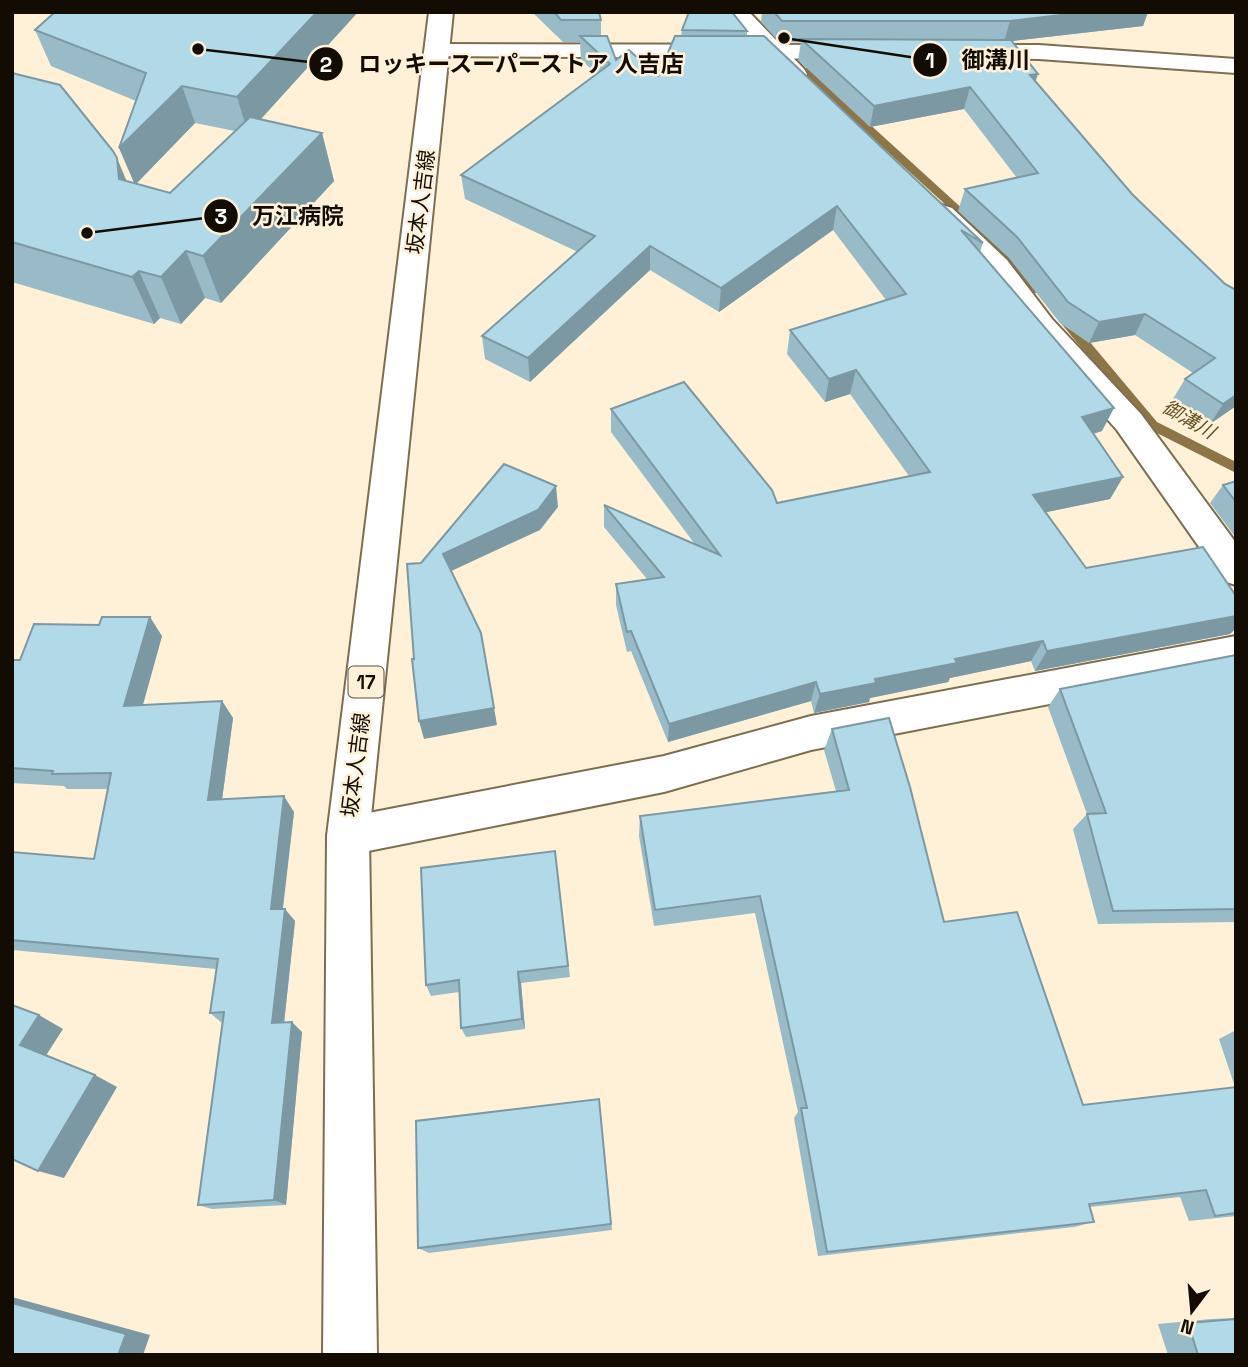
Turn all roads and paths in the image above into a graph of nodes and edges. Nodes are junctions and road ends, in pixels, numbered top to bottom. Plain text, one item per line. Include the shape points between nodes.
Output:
1 (441, 12) edge
2 (736, 12) edge
3 (439, 51) junction
4 (872, 51) edge
5 (771, 52) junction
6 (942, 52) edge
7 (1236, 66) edge
8 (817, 94) edge
9 (917, 190) edge
10 (1236, 571) edge
11 (1236, 652) edge
12 (348, 836) junction
13 (350, 1355) edge

1 - 3 street, 坂本人吉線 / 17
2 - 5 street
3 - 5 street
3 - 12 street, 坂本人吉線 / 17
4 - 5 street
5 - 8 street
6 - 7 street via 1039,52
9 - 10 street via 997,267 1041,326 1129,422
11 - 12 street via 811,733 664,774
12 - 13 street, 坂本人吉線 / 17

